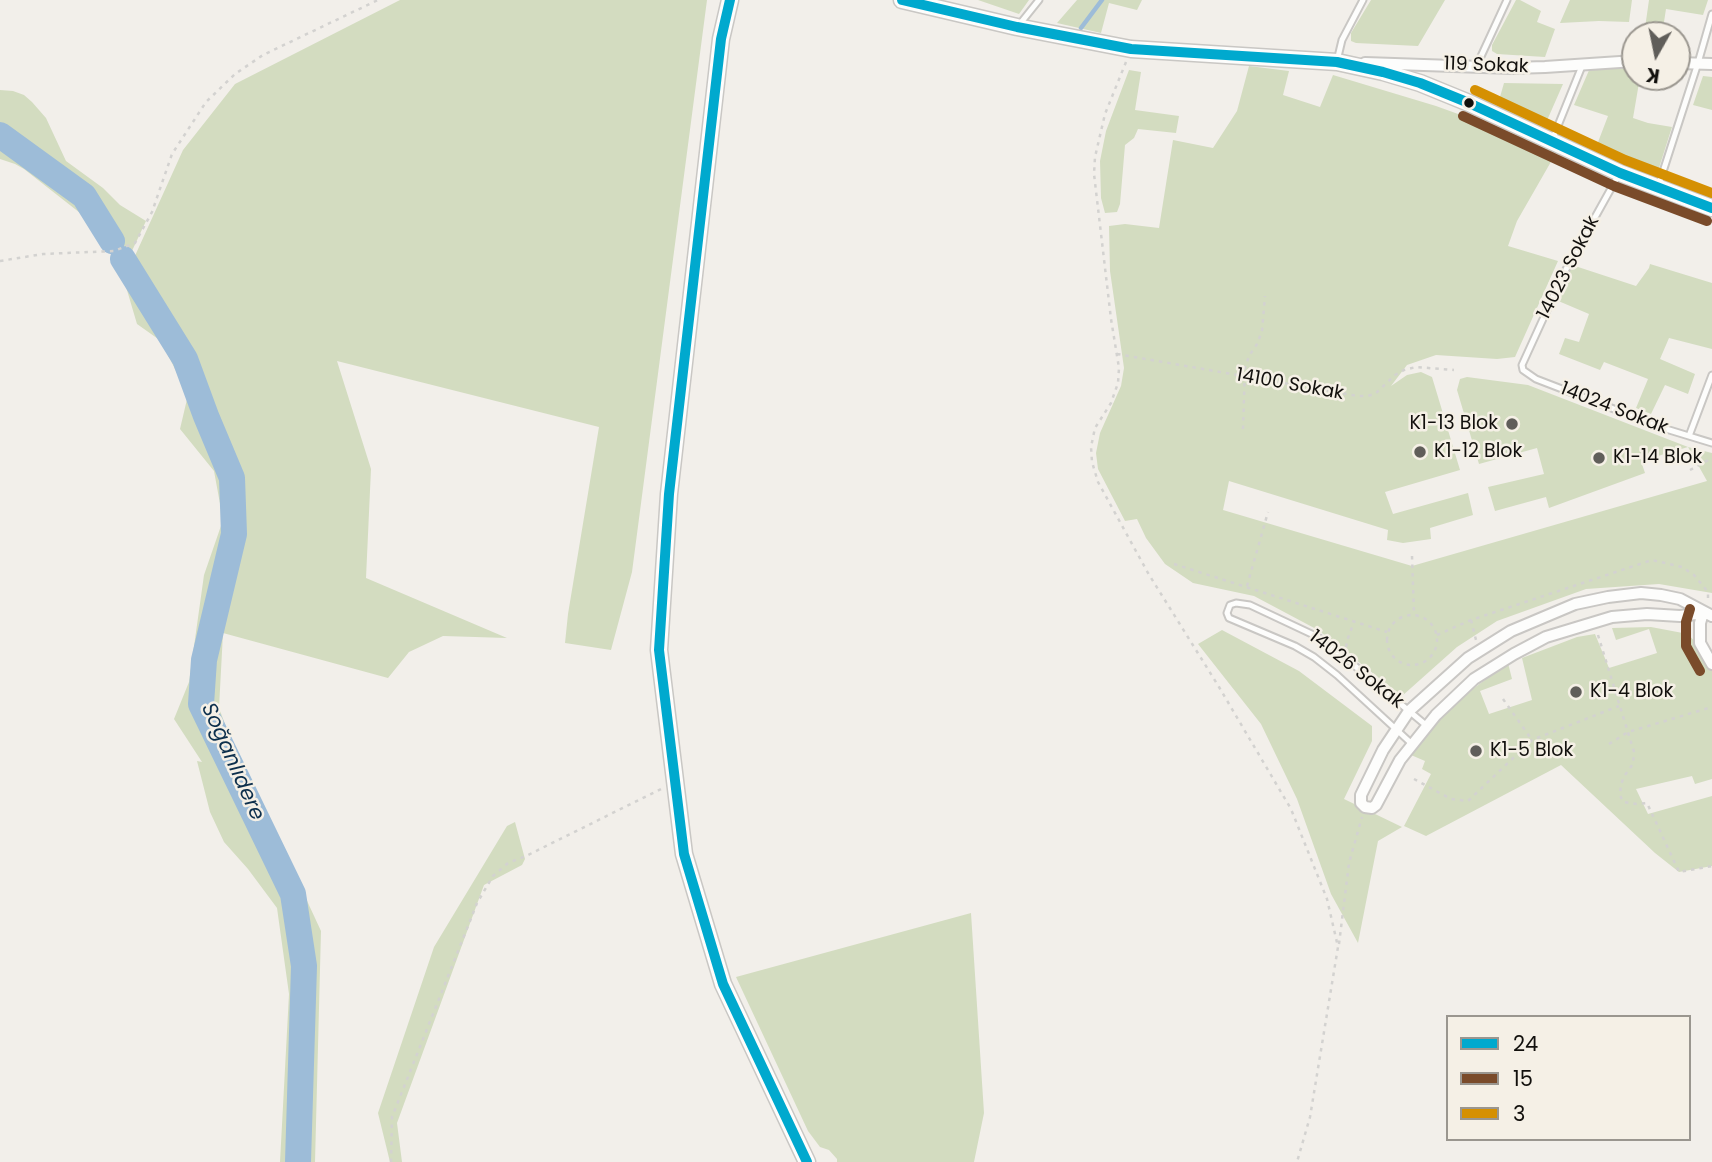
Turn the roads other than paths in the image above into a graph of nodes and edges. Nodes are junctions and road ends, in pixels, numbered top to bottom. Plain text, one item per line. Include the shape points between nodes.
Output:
1 (730, 0) edge
2 (902, 0) edge
3 (1039, 0) edge
4 (1363, 0) edge
5 (1507, 0) edge
6 (937, 4) edge
7 (1712, 14) edge
8 (1017, 27) junction
9 (1337, 62) junction
10 (1621, 62) edge
11 (1691, 63) edge
12 (1698, 63) junction
13 (1583, 64) junction
14 (1712, 64) edge
15 (1476, 65) junction
16 (1551, 141) junction
17 (1620, 173) junction
18 (1658, 187) junction
19 (1712, 208) edge
20 (1522, 365) joint
21 (1712, 375) edge
22 (1689, 436) junction
23 (1712, 443) edge
24 (1707, 615) edge
25 (1712, 664) edge
26 (1409, 711) junction
27 (1427, 726) junction
28 (1397, 730) junction
29 (1412, 744) junction
30 (807, 1162) edge

1 - 30 street via 721,39 669,494 659,650 684,854 723,984
2 - 6 street
3 - 8 lane
4 - 9 lane via 1342,40
5 - 15 lane
6 - 8 street
7 - 12 lane
8 - 9 street via 1131,49
9 - 15 street, 119 Sokak
9 - 16 street via 1420,83
10 - 13 street, 119 Sokak
11 - 12 street
12 - 14 street
12 - 18 lane
13 - 15 street, 119 Sokak
13 - 16 lane
16 - 17 street
17 - 18 street
17 - 20 lane, 14023 Sokak via 1564,273
18 - 19 street
20 - 22 lane, 14024 Sokak via 1526,374 1536,379
21 - 22 lane
22 - 23 lane, 14024 Sokak
24 - 25 street via 1700,623 1700,643
24 - 26 street via 1680,599 1641,593 1575,604 1523,625 1479,651
24 - 27 street via 1612,617 1546,637 1474,679
26 - 27 lane, 14026 Sokak
26 - 28 street
26 - 28 lane, 14026 Sokak via 1318,637 1258,608 1236,603 1227,610 1232,620 1314,657
27 - 29 street
28 - 29 lane, 14026 Sokak
28 - 29 street via 1361,795 1365,807 1376,805

